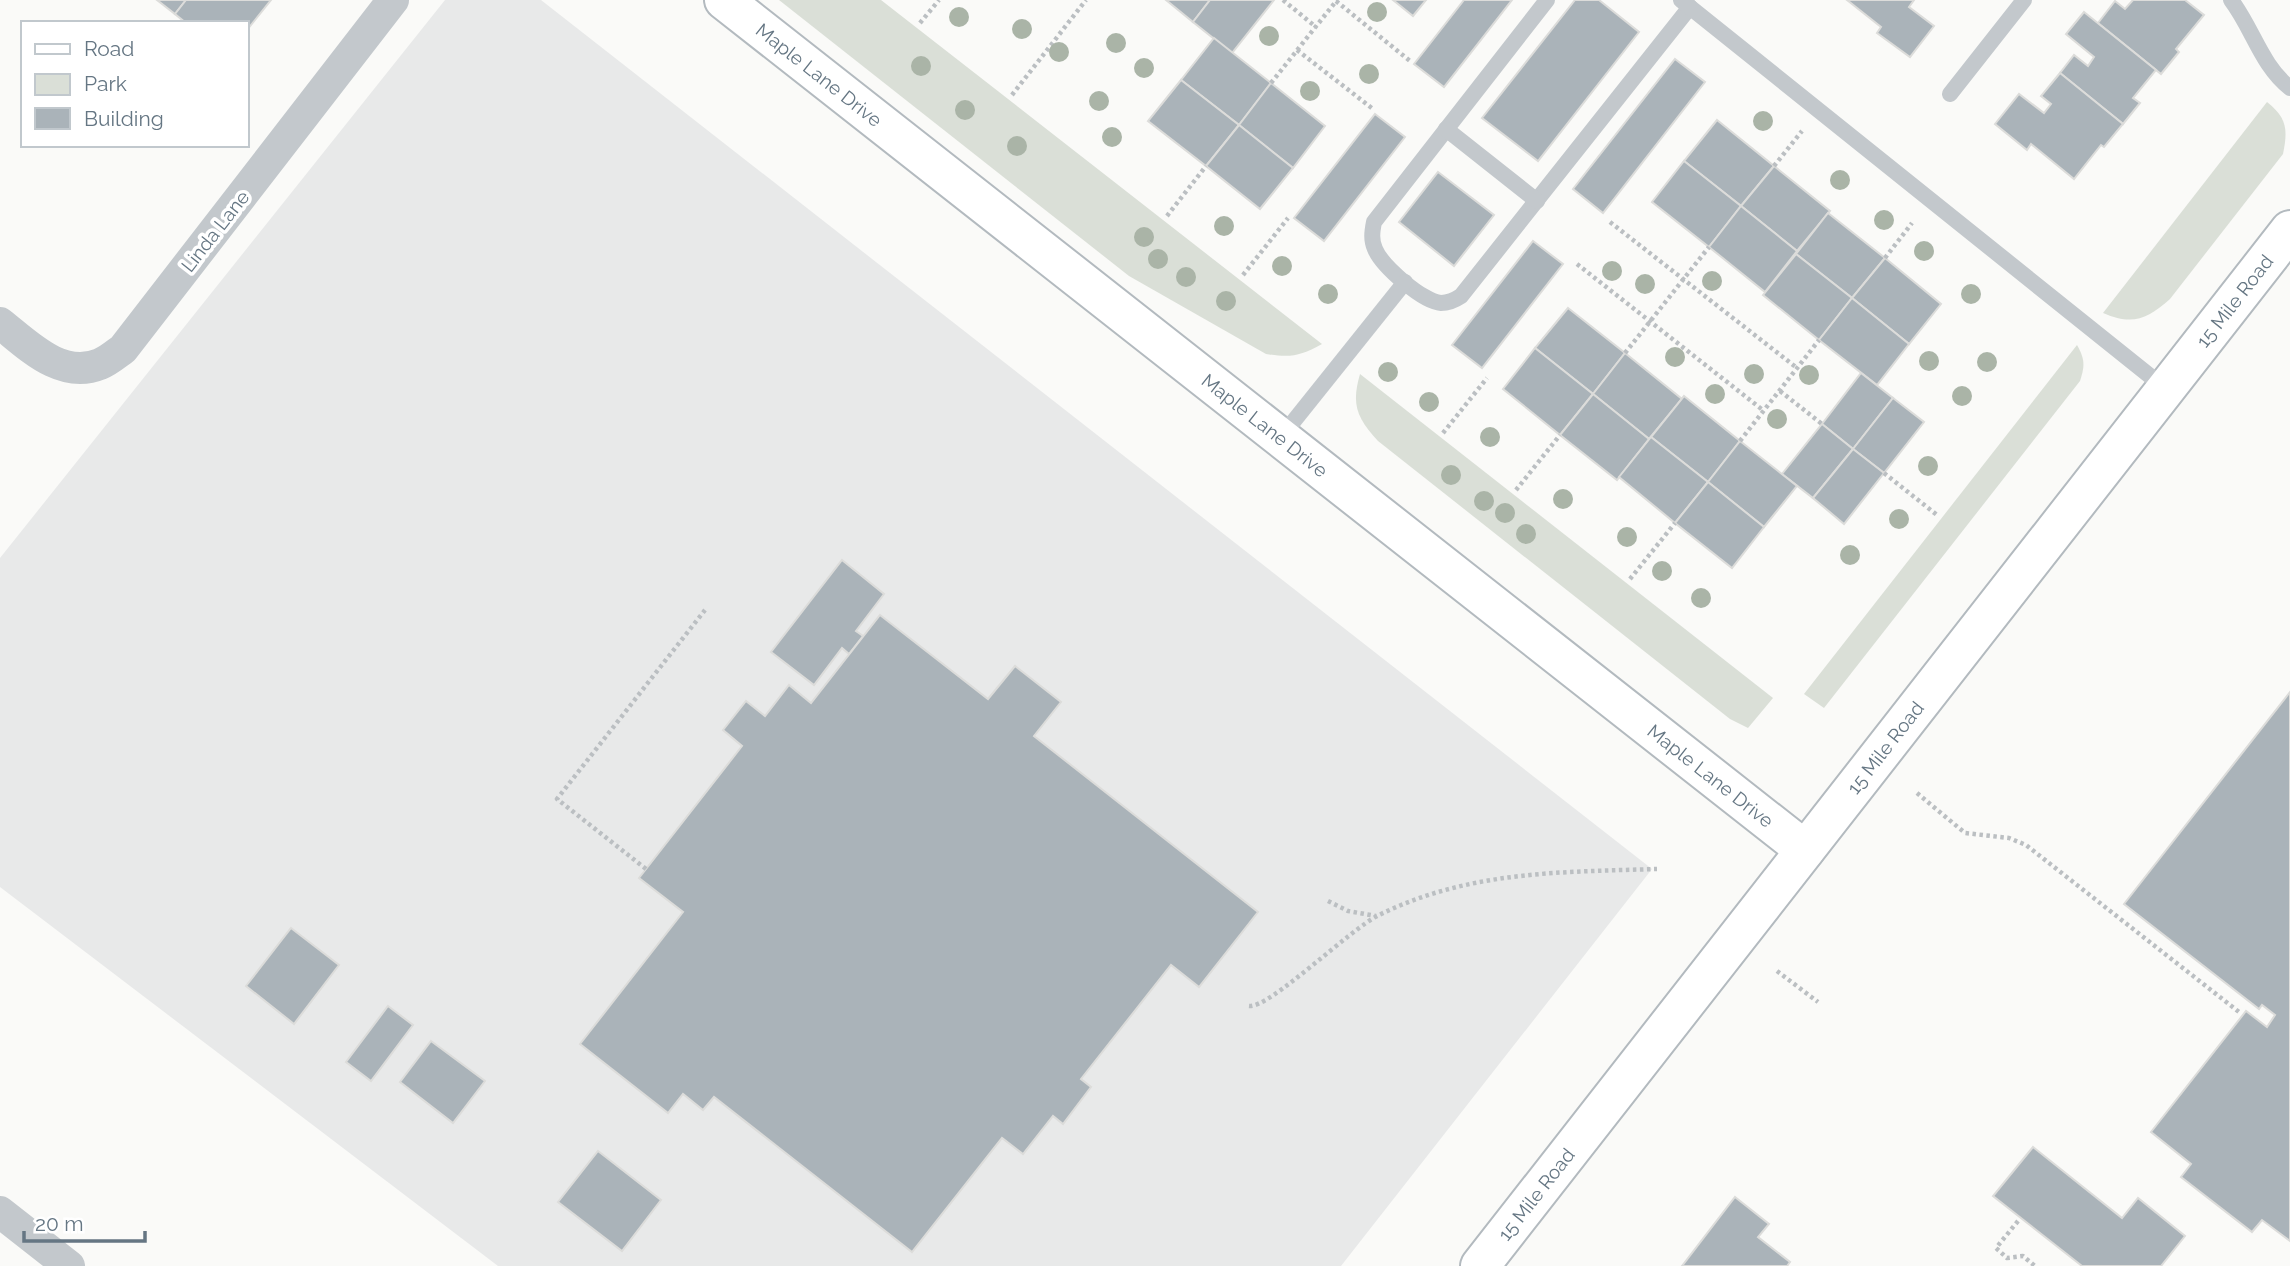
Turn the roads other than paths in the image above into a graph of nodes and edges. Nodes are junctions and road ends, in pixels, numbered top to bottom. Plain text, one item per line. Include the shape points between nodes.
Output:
1 (393, 0) edge
2 (724, 0) edge
3 (1547, 0) edge
4 (2024, 0) edge
5 (2231, 0) edge
6 (1686, 4) edge
7 (2290, 89) edge
8 (1950, 94) dead end
9 (1446, 129) junction
10 (1537, 201) junction
11 (2290, 230) edge
12 (1405, 282) junction
13 (0, 323) edge
14 (2165, 388) junction
15 (1281, 437) junction
16 (1805, 850) junction
17 (0, 1212) edge
18 (69, 1266) edge
19 (1480, 1266) edge

1 - 13 street, Linda Lane via 123,349 100,364 72,369 47,359
2 - 15 street, Maple Lane Drive
3 - 9 lane
4 - 8 lane
5 - 7 lane via 2264,62
6 - 10 lane
6 - 14 lane
9 - 10 lane
9 - 12 lane via 1374,222 1374,247
10 - 12 lane via 1461,296 1440,303
11 - 14 street, 15 Mile Road
12 - 15 lane
14 - 16 street, 15 Mile Road
15 - 16 street, Maple Lane Drive
16 - 19 street, 15 Mile Road
17 - 18 street

